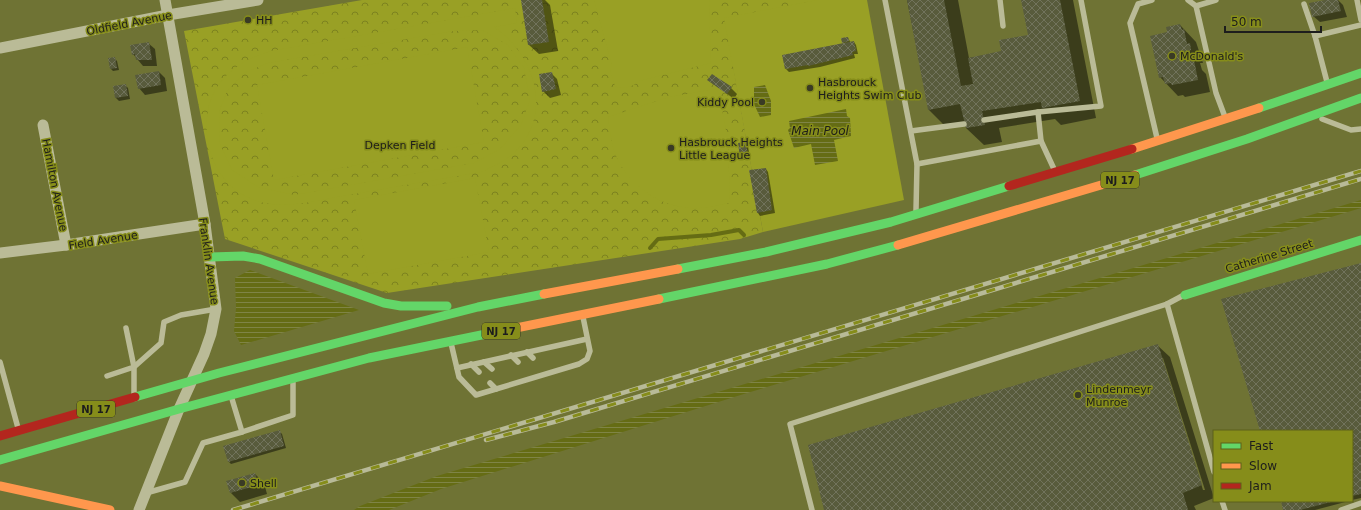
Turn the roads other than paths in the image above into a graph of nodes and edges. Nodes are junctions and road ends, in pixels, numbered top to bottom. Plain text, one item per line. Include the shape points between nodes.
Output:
1 (165, 0) edge
2 (258, 0) edge
3 (885, 0) edge
4 (1000, 0) edge
5 (1081, 0) edge
6 (1152, 0) edge
7 (1188, 0) edge
8 (1216, 0) edge
9 (1357, 0) edge
10 (1304, 4) dead end
11 (1196, 6) junction
12 (168, 15) junction
13 (1361, 20) edge
14 (1361, 25) edge
15 (1003, 26) dead end
16 (1315, 36) junction
17 (0, 48) edge
18 (1361, 73) edge
19 (1328, 84) junction
20 (1361, 98) edge
21 (1038, 112) junction
22 (1314, 116) junction
23 (1226, 119) junction
24 (984, 120) dead end
25 (964, 124) dead end
26 (43, 125) dead end
27 (1361, 130) edge
28 (911, 131) junction
29 (1041, 142) junction
30 (1158, 142) junction
31 (917, 164) junction
32 (1056, 173) junction
33 (916, 215) junction
34 (205, 224) junction
35 (1361, 240) edge
36 (66, 245) junction
37 (0, 253) edge
38 (210, 257) junction
39 (1185, 295) joint
40 (1167, 304) junction
41 (478, 307) junction
42 (216, 309) junction
43 (582, 314) junction
44 (126, 328) dead end
45 (587, 338) junction
46 (451, 341) junction
47 (526, 352) junction
48 (511, 355) junction
49 (533, 358) dead end
50 (0, 362) edge
51 (484, 362) junction
52 (518, 362) dead end
53 (471, 364) junction
54 (134, 367) junction
55 (457, 368) junction
56 (492, 369) dead end
57 (479, 372) dead end
58 (107, 376) dead end
59 (293, 378) junction
60 (503, 380) dead end
61 (192, 381) junction
62 (490, 383) dead end
63 (508, 385) junction
64 (496, 389) junction
65 (231, 395) junction
66 (134, 398) junction
67 (178, 409) junction
68 (19, 430) junction
69 (242, 432) junction
70 (0, 436) edge
71 (0, 460) edge
72 (1213, 468) edge
73 (0, 486) edge
74 (146, 493) junction
75 (1361, 503) edge
76 (110, 510) edge
77 (139, 510) edge
78 (812, 510) edge
79 (1341, 510) edge

1 - 12 street, Franklin Avenue
2 - 12 street, Oldfield Avenue
3 - 28 lane
4 - 15 lane
5 - 21 lane via 1100,106
6 - 30 lane via 1138,4 1130,23
7 - 11 lane
8 - 11 lane
9 - 13 lane
10 - 16 lane
11 - 23 lane via 1216,93
12 - 17 street, Oldfield Avenue
12 - 34 street, Franklin Avenue
14 - 16 lane
16 - 19 lane
18 - 19 main road, NJ 17
19 - 23 main road, NJ 17
20 - 22 main road, NJ 17
21 - 24 lane
21 - 29 lane
22 - 27 lane via 1351,130
22 - 43 main road, NJ 17 via 1032,207 877,252
23 - 30 main road, NJ 17
25 - 28 lane
26 - 36 street, Hamilton Avenue
28 - 31 lane
29 - 31 lane
29 - 32 lane
30 - 32 main road, NJ 17
31 - 33 lane
32 - 33 main road, NJ 17
33 - 41 main road, NJ 17 via 766,252
34 - 36 street, Field Avenue
34 - 38 street, Franklin Avenue
35 - 39 main road, Catherine Street
36 - 37 street, Field Avenue
38 - 41 main road via 256,258 384,303 401,306
38 - 42 street, Franklin Avenue
39 - 40 lane
40 - 72 lane
40 - 78 lane via 790,424
41 - 61 main road, NJ 17
42 - 54 lane via 181,315 164,322 161,343
42 - 61 street, Franklin Avenue via 209,340
43 - 45 lane
43 - 46 main road, NJ 17
44 - 54 lane
45 - 47 lane
45 - 63 lane via 590,351 587,359 579,364 532,375
46 - 55 lane
46 - 59 main road, NJ 17 via 369,358
47 - 48 lane
47 - 49 lane
48 - 51 lane
48 - 52 lane
50 - 68 lane
51 - 53 lane
51 - 56 lane
53 - 55 lane
53 - 57 lane
54 - 58 lane
54 - 66 lane
55 - 64 lane via 459,377 476,395
59 - 65 main road, NJ 17
59 - 69 lane via 293,415
60 - 63 lane
61 - 66 main road, NJ 17
61 - 67 street, Franklin Avenue
62 - 64 lane
63 - 64 lane
65 - 67 main road, NJ 17
65 - 69 lane
66 - 68 main road, NJ 17
67 - 71 main road, NJ 17
67 - 74 street, Franklin Avenue
68 - 70 main road, NJ 17
69 - 74 lane via 203,443 185,482
73 - 76 main road
74 - 77 street, Franklin Avenue
75 - 79 lane

